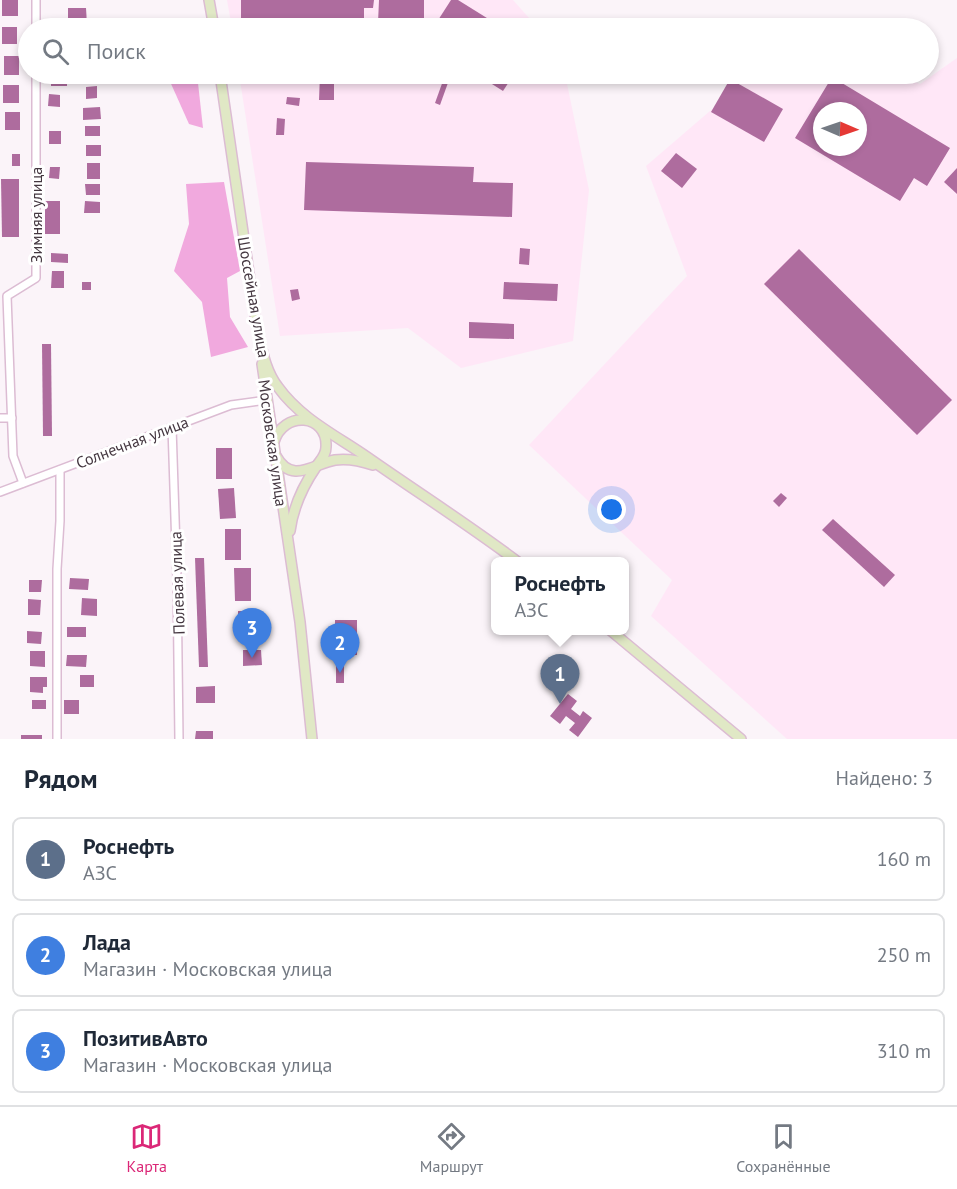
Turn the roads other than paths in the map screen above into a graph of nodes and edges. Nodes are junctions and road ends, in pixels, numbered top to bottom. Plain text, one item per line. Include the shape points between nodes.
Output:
1 (36, 0) edge
2 (209, 0) edge
3 (36, 18) edge
4 (212, 18) edge
5 (36, 84) edge
6 (221, 84) edge
7 (4, 296) edge
8 (256, 328) junction
9 (267, 400) junction
10 (0, 418) edge
11 (12, 418) junction
12 (316, 425) junction
13 (172, 427) junction
14 (274, 449) junction
15 (316, 466) junction
16 (381, 467) junction
17 (60, 470) junction
18 (23, 483) junction
19 (0, 492) edge
20 (512, 557) edge
21 (290, 559) junction
22 (616, 635) edge
23 (57, 739) edge
24 (179, 739) edge
25 (312, 739) edge
26 (741, 739) edge

1 - 3 street
2 - 4 main road
5 - 7 street, Зимняя улица via 36,278
6 - 8 main road, Шоссейная улица
7 - 11 street, Зимняя улица
8 - 9 main road, Московская улица
8 - 12 main road, Шоссейная улица via 273,381
9 - 13 street, Солнечная улица via 231,405
9 - 14 main road, Московская улица
10 - 11 street
11 - 18 street, Зимняя улица via 13,456
12 - 14 main road via 304,420 290,421 279,430
12 - 15 main road, Московская улица via 324,435 326,447
12 - 16 main road, Шоссейная улица
13 - 17 street, Солнечная улица
13 - 24 street, Полевая улица
14 - 15 main road via 281,464 292,470 305,471
14 - 21 main road, Московская улица
15 - 16 main road, Шоссейная улица via 344,459
15 - 21 main road, Московская улица via 292,516
16 - 20 main road, Шоссейная улица
17 - 18 street, Солнечная улица
17 - 23 street
18 - 19 street, Солнечная улица
21 - 25 main road, Московская улица
22 - 26 main road

